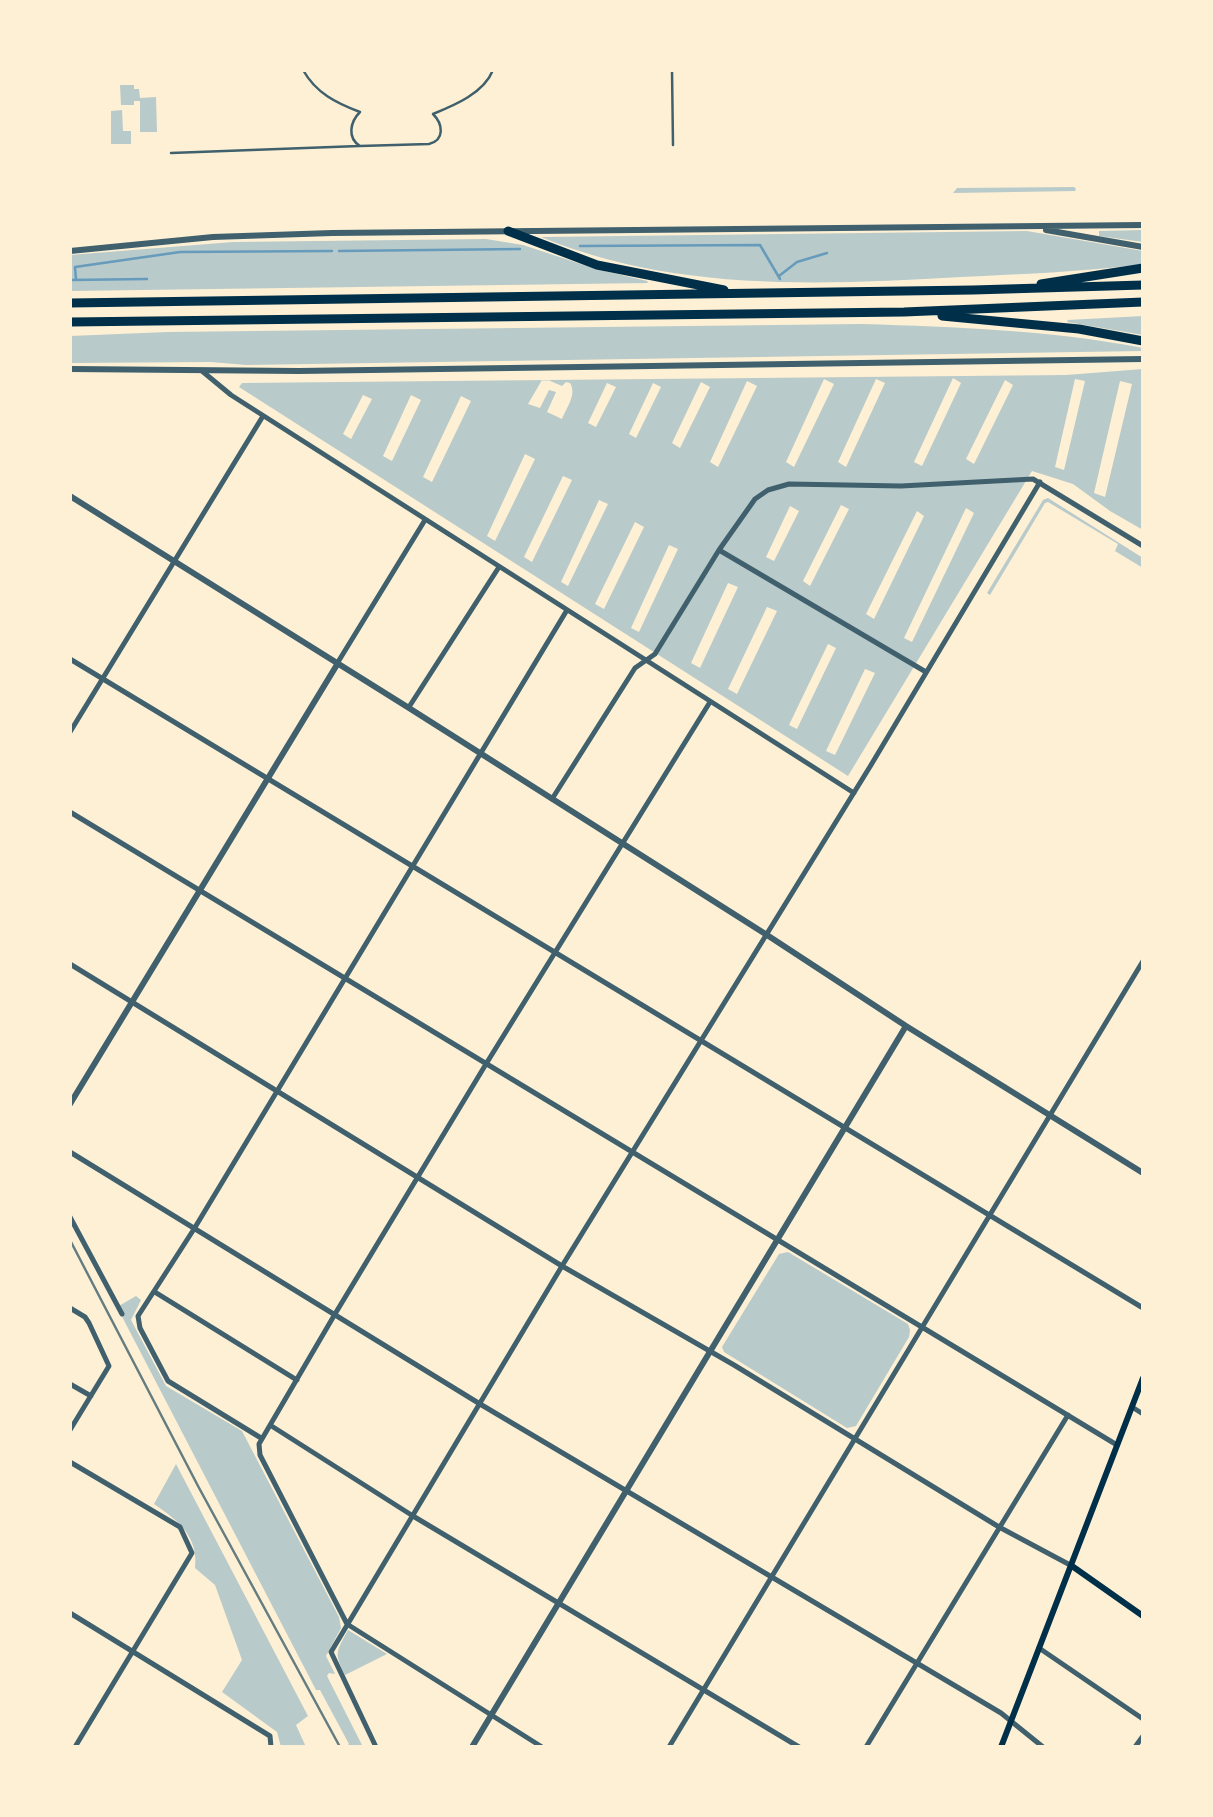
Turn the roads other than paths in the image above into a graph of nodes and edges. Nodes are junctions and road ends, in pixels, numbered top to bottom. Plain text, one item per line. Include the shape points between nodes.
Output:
1 (303, 70) edge
2 (493, 70) edge
3 (672, 70) edge
4 (400, 145) junction
5 (673, 145) dead end
6 (360, 146) junction
7 (171, 153) dead end
8 (400, 155) dead end
9 (1143, 226) edge
10 (1026, 227) junction
11 (508, 231) junction
12 (1143, 247) edge
13 (70, 251) edge
14 (1143, 268) edge
15 (1143, 285) edge
16 (999, 290) junction
17 (746, 294) junction
18 (1143, 302) edge
19 (70, 303) edge
20 (904, 312) junction
21 (70, 322) edge
22 (1143, 341) edge
23 (1143, 359) edge
24 (201, 369) junction
25 (70, 370) edge
26 (263, 416) junction
27 (1040, 482) junction
28 (70, 496) edge
29 (425, 520) junction
30 (1143, 546) edge
31 (720, 550) junction
32 (174, 562) junction
33 (499, 567) junction
34 (567, 610) junction
35 (70, 660) edge
36 (646, 661) junction
37 (338, 663) junction
38 (926, 672) junction
39 (103, 679) junction
40 (710, 702) junction
41 (409, 708) junction
42 (70, 732) edge
43 (481, 753) junction
44 (268, 779) junction
45 (854, 793) junction
46 (552, 799) junction
47 (70, 812) edge
48 (621, 844) junction
49 (412, 865) junction
50 (201, 892) junction
51 (767, 935) junction
52 (557, 953) junction
53 (1143, 961) edge
54 (70, 964) edge
55 (1136, 974) junction
56 (344, 978) junction
57 (1143, 978) edge
58 (132, 1002) junction
59 (906, 1026) junction
60 (700, 1040) junction
61 (486, 1064) junction
62 (276, 1090) junction
63 (70, 1104) edge
64 (1050, 1116) junction
65 (846, 1127) junction
66 (70, 1152) edge
67 (632, 1152) junction
68 (1143, 1173) edge
69 (419, 1178) junction
70 (990, 1216) junction
71 (70, 1217) edge
72 (194, 1230) junction
73 (777, 1240) junction
74 (562, 1266) junction
75 (154, 1292) junction
76 (70, 1308) edge
77 (1143, 1308) edge
78 (122, 1314) dead end
79 (334, 1314) junction
80 (922, 1328) junction
81 (710, 1352) junction
82 (1143, 1378) edge
83 (297, 1380) junction
84 (70, 1384) edge
85 (91, 1396) junction
86 (480, 1404) junction
87 (1132, 1406) junction
88 (1143, 1414) edge
89 (1068, 1415) junction
90 (270, 1425) junction
91 (70, 1430) edge
92 (262, 1439) junction
93 (856, 1440) junction
94 (1118, 1445) junction
95 (70, 1462) edge
96 (626, 1490) junction
97 (413, 1516) junction
98 (999, 1527) junction
99 (1072, 1566) junction
100 (772, 1577) junction
101 (558, 1602) junction
102 (70, 1614) edge
103 (1143, 1616) edge
104 (347, 1624) junction
105 (1039, 1648) junction
106 (132, 1651) junction
107 (917, 1664) junction
108 (704, 1688) junction
109 (491, 1716) junction
110 (1143, 1719) edge
111 (1011, 1722) junction
112 (1143, 1736) edge
113 (272, 1744) edge
114 (75, 1747) edge
115 (376, 1747) edge
116 (472, 1747) edge
117 (542, 1747) edge
118 (668, 1747) edge
119 (799, 1747) edge
120 (866, 1747) edge
121 (1001, 1747) edge
122 (1044, 1747) edge
123 (1136, 1747) edge

1 - 6 lane via 324,96 360,112 351,132
2 - 4 lane via 488,82 434,114 441,126 436,142
3 - 5 lane
4 - 6 lane
4 - 8 lane
6 - 7 lane
9 - 10 street
10 - 11 street
10 - 12 street
11 - 13 street via 232,236
11 - 17 highway via 597,264
14 - 16 highway
15 - 16 highway
16 - 17 highway
17 - 19 highway
18 - 20 highway
20 - 21 highway
20 - 22 highway
23 - 24 street
24 - 25 street
24 - 26 street
26 - 29 street
26 - 32 street
27 - 30 street
27 - 31 street via 782,484 754,499
27 - 38 street
28 - 32 street
29 - 33 street
29 - 37 street
31 - 36 street
31 - 38 street
32 - 37 street
32 - 39 street
33 - 34 street
33 - 41 street
34 - 36 street
34 - 43 street
35 - 39 street
36 - 40 street
36 - 46 street via 635,668
37 - 41 street
37 - 44 street
38 - 45 street
39 - 42 street
39 - 44 street
40 - 45 street
40 - 48 street
41 - 43 street
43 - 46 street
43 - 49 street
44 - 49 street
44 - 50 street
45 - 51 street
46 - 48 street
47 - 50 street
48 - 51 street
48 - 52 street
49 - 52 street
49 - 56 street
50 - 56 street
50 - 58 street
51 - 59 street
51 - 60 street
52 - 60 street
52 - 61 street
53 - 55 street
54 - 58 street
55 - 57 street
55 - 64 street
56 - 61 street
56 - 62 street
58 - 62 street
58 - 63 street
59 - 64 street
59 - 65 street
60 - 65 street
60 - 67 street
61 - 67 street
61 - 69 street
62 - 69 street
62 - 72 street
64 - 68 street
64 - 70 street
65 - 70 street
65 - 73 street
66 - 72 street
67 - 73 street
67 - 74 street
69 - 74 street
69 - 79 street
70 - 77 street
70 - 80 street
71 - 78 street
72 - 75 street
72 - 79 street
73 - 80 street
73 - 81 street
74 - 81 street
74 - 86 street
75 - 83 street
75 - 92 street via 138,1320 168,1382
76 - 85 street via 85,1317 109,1366
79 - 83 street
79 - 86 street
80 - 89 street
80 - 93 street
81 - 93 street
81 - 96 street
82 - 87 main road
83 - 90 street
84 - 85 street
85 - 91 street
86 - 96 street
86 - 97 street
87 - 88 street
87 - 94 main road
89 - 94 street
89 - 98 street
90 - 92 street
90 - 97 street
92 - 104 street via 260,1454
93 - 98 street
93 - 100 street
94 - 99 main road
95 - 106 street via 180,1527 192,1553
96 - 100 street
96 - 101 street
97 - 101 street
97 - 104 street
98 - 99 street
98 - 107 street
99 - 103 main road
99 - 105 main road
100 - 107 street
100 - 108 street
101 - 108 street
101 - 109 street
102 - 106 street
104 - 109 street
104 - 115 street via 331,1652
105 - 110 street
105 - 111 main road
106 - 113 street via 270,1736
106 - 114 street
107 - 111 street
107 - 120 street
108 - 118 street
108 - 119 street
109 - 116 street
109 - 117 street
111 - 121 main road
111 - 122 street
112 - 123 street

